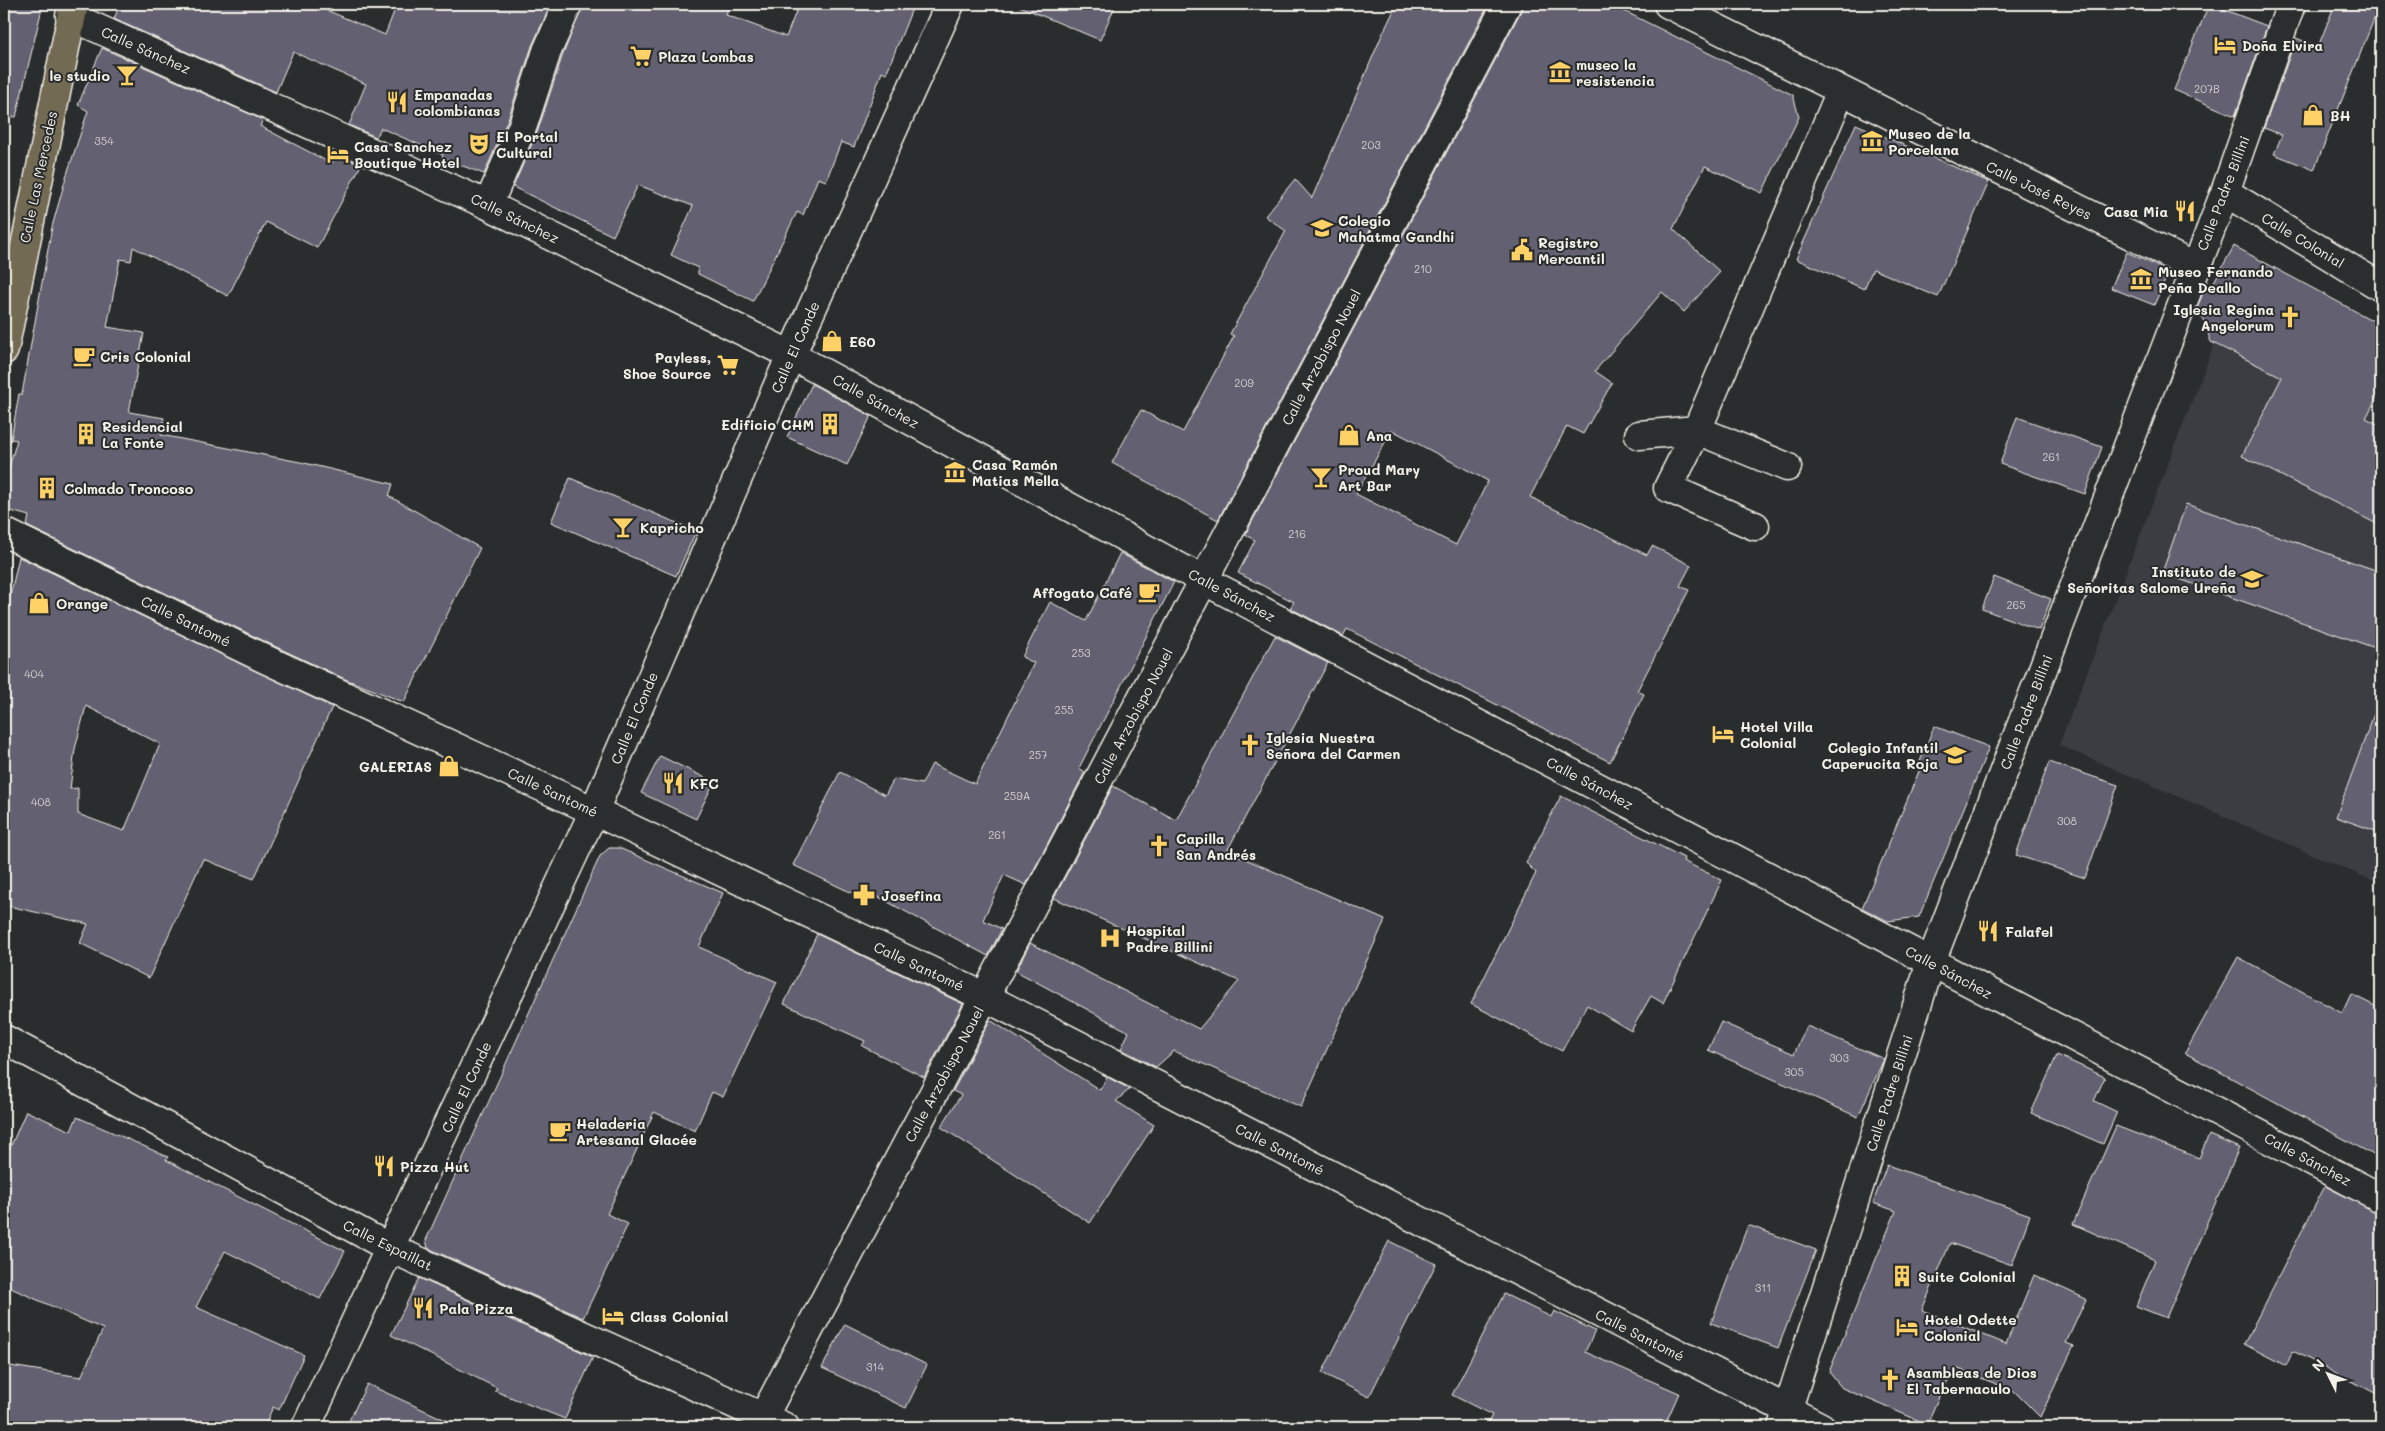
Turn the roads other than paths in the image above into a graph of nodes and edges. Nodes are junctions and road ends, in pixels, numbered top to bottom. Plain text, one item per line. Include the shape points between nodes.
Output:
1 (568, 4) edge
2 (950, 4) edge
3 (1507, 4) edge
4 (1668, 4) edge
5 (2291, 4) edge
6 (72, 10) edge
7 (1841, 91) junction
8 (2225, 192) junction
9 (488, 205) junction
10 (2195, 267) junction
11 (2381, 287) edge
12 (4, 350) edge
13 (791, 355) junction
14 (1698, 430) junction
15 (1640, 435) dead end
16 (1787, 467) dead end
17 (1755, 526) dead end
18 (4, 532) edge
19 (1204, 580) junction
20 (594, 811) junction
21 (1931, 962) junction
22 (985, 997) junction
23 (4, 1039) edge
24 (2381, 1198) edge
25 (390, 1248) junction
26 (1785, 1419) edge
27 (769, 1424) edge
28 (306, 1427) edge
29 (1821, 1427) edge

1 - 9 street via 547,50 523,125
2 - 13 street, Calle El Conde
3 - 19 street, Calle Arzobispo Nouel
4 - 7 street, Calle José Reyes
5 - 8 street, Calle Padre Billini
6 - 9 street, Calle Sánchez
6 - 12 main road, Calle Las Mercedes
7 - 10 street, Calle José Reyes
7 - 14 street
8 - 10 street, Calle Padre Billini
8 - 11 street, Calle Colonial
9 - 13 street, Calle Sánchez
10 - 21 street, Calle Padre Billini
13 - 19 street, Calle Sánchez
13 - 20 street, Calle El Conde
14 - 15 street
14 - 16 street
14 - 17 street via 1668,488
18 - 20 street, Calle Santomé via 264,659
19 - 21 street, Calle Sánchez
19 - 22 street, Calle Arzobispo Nouel
20 - 22 street, Calle Santomé
20 - 25 street, Calle El Conde
21 - 24 street, Calle Sánchez
21 - 26 street, Calle Padre Billini
22 - 26 street, Calle Santomé
22 - 27 street, Calle Arzobispo Nouel
23 - 25 street, Calle Espaillat
25 - 27 street, Calle Espaillat
25 - 28 street, Calle El Conde
26 - 29 street, Calle Santomé

